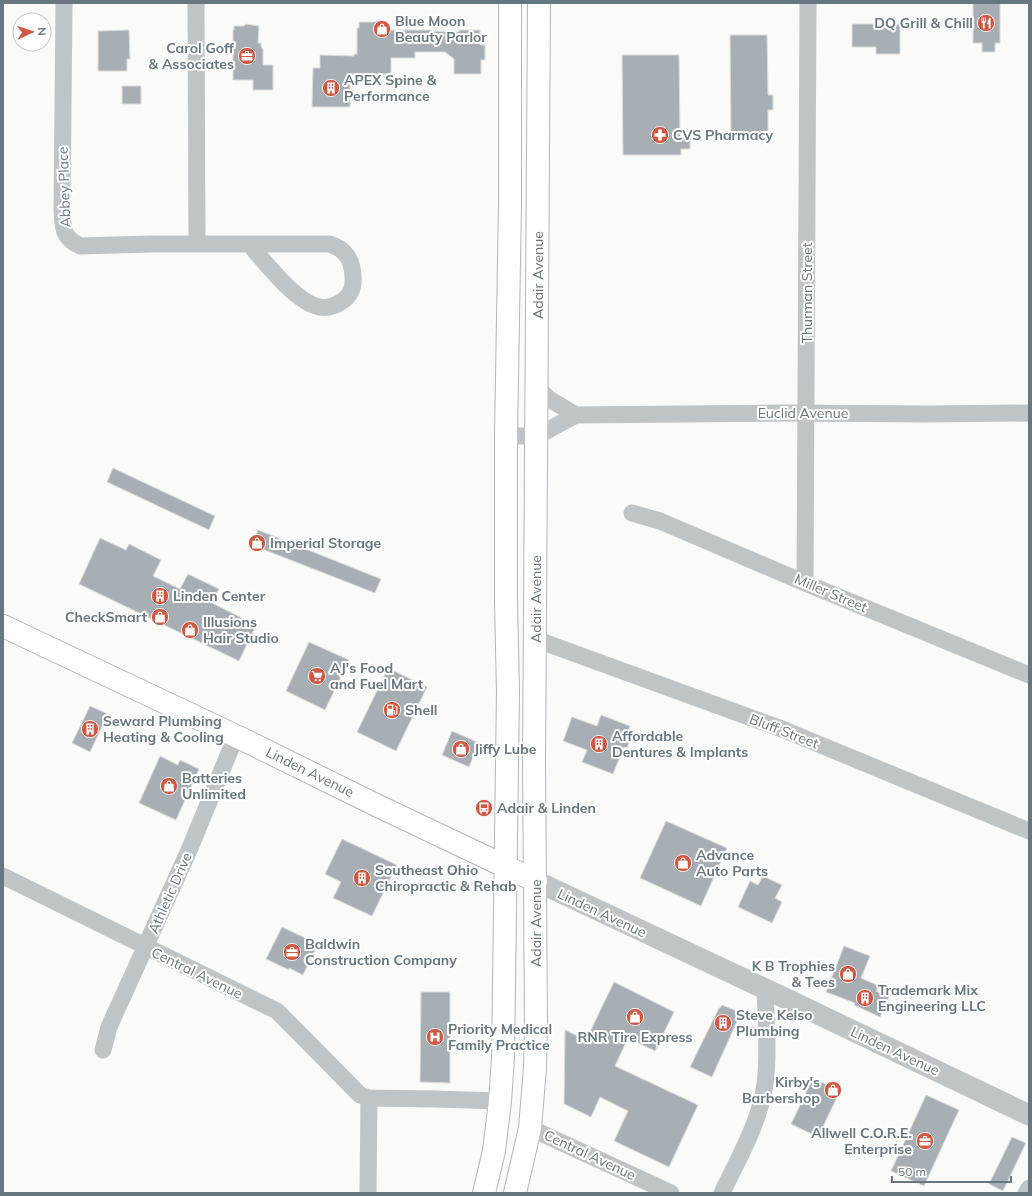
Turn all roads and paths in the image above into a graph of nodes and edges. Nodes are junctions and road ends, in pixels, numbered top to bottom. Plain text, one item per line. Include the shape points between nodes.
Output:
1 (64, 3) edge
2 (196, 3) edge
3 (510, 3) edge
4 (540, 3) edge
5 (808, 3) edge
6 (197, 244) junction
7 (250, 245) junction
8 (537, 387) junction
9 (806, 413) junction
10 (1029, 413) edge
11 (576, 416) junction
12 (506, 436) junction
13 (537, 436) junction
14 (632, 513) dead end
15 (805, 583) junction
16 (3, 626) edge
17 (535, 639) junction
18 (1029, 675) edge
19 (236, 736) junction
20 (1029, 831) edge
21 (506, 868) junction
22 (3, 876) edge
23 (536, 881) junction
24 (146, 947) junction
25 (765, 989) junction
26 (103, 1050) dead end
27 (370, 1098) junction
28 (500, 1101) junction
29 (1029, 1115) edge
30 (530, 1128) junction
31 (1029, 1188) edge
32 (368, 1193) edge
33 (484, 1193) edge
34 (516, 1193) edge
35 (671, 1193) edge
36 (722, 1193) edge
37 (1026, 1193) edge

1 - 6 street, Abbey Place via 63,229 70,241 80,246
2 - 6 street
3 - 12 main road, Adair Avenue
4 - 8 main road, Adair Avenue
5 - 9 street, Thurman Street
6 - 7 street, Abbey Place
7 - 7 street, Abbey Place via 281,281 305,300 319,307 333,307 351,291 353,273 348,257 341,248 330,244
8 - 11 street
8 - 13 main road, Adair Avenue
9 - 10 street, Euclid Avenue
9 - 11 street, Euclid Avenue
9 - 15 street, Thurman Street
11 - 13 street, Euclid Avenue
12 - 13 street, Euclid Avenue
12 - 21 main road, Adair Avenue
13 - 17 main road, Adair Avenue
14 - 15 street, Miller Street via 660,521
15 - 18 street, Miller Street
16 - 19 main road, Linden Avenue
17 - 20 street, Bluff Street via 782,729
17 - 23 main road, Adair Avenue
19 - 21 main road, Linden Avenue
19 - 24 street, Athletic Drive
21 - 23 main road, Linden Avenue
21 - 28 main road, Adair Avenue
22 - 24 street, Central Avenue
23 - 25 street, Linden Avenue
23 - 30 main road, Adair Avenue via 536,1022
24 - 26 street, Athletic Drive via 109,1027
24 - 27 street, Central Avenue via 277,1011 360,1095
25 - 29 street, Linden Avenue
25 - 36 street via 765,1084 757,1117
27 - 28 street
27 - 32 street
28 - 33 main road, Adair Avenue via 494,1151
30 - 34 main road, Adair Avenue
30 - 35 street, Central Avenue
31 - 37 street

